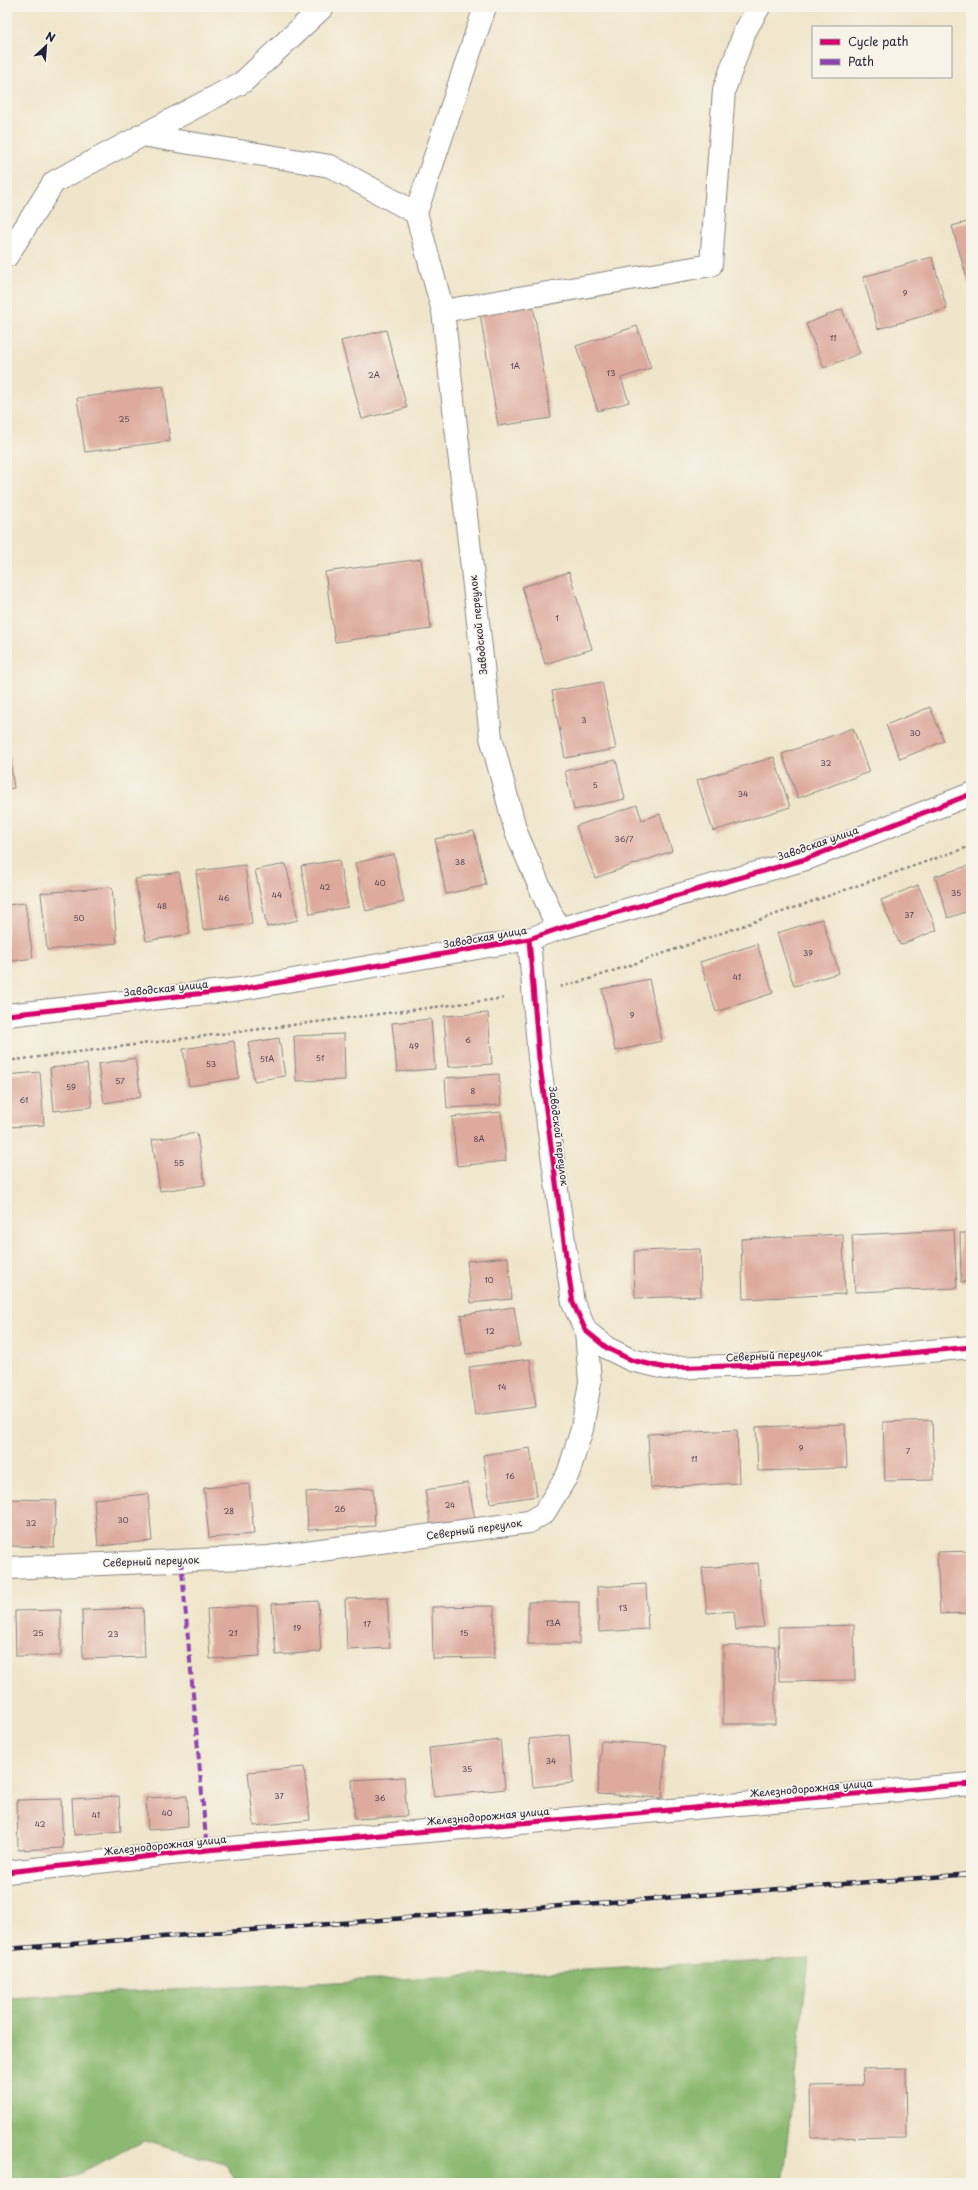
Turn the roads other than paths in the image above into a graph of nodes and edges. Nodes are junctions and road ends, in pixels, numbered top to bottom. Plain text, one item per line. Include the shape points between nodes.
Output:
1 (323, 7) edge
2 (484, 7) edge
3 (760, 7) edge
4 (141, 135) junction
5 (416, 213) junction
6 (7, 256) edge
7 (444, 310) junction
8 (971, 794) edge
9 (558, 928) junction
10 (529, 939) junction
11 (7, 1015) edge
12 (586, 1331) junction
13 (971, 1347) edge
14 (7, 1568) edge
15 (971, 1784) edge
16 (7, 1872) edge

1 - 4 street via 243,82
2 - 5 street
3 - 7 street via 745,31 724,90 711,265
4 - 5 street via 330,166
4 - 6 street via 54,182
5 - 7 street, Заводской переулок
7 - 9 street, Заводской переулок via 491,737 516,832
8 - 9 street, Заводская улица via 806,859
9 - 10 street, Заводская улица
10 - 11 street, Заводская улица via 241,989
10 - 12 street, Заводской переулок via 533,994 566,1256 573,1303
12 - 13 street, Северный переулок via 607,1348 631,1360 666,1368 796,1364
12 - 14 street, Северный переулок via 590,1382 579,1437 568,1474 544,1513 529,1522 269,1557
15 - 16 street, Железнодорожная улица via 207,1850

